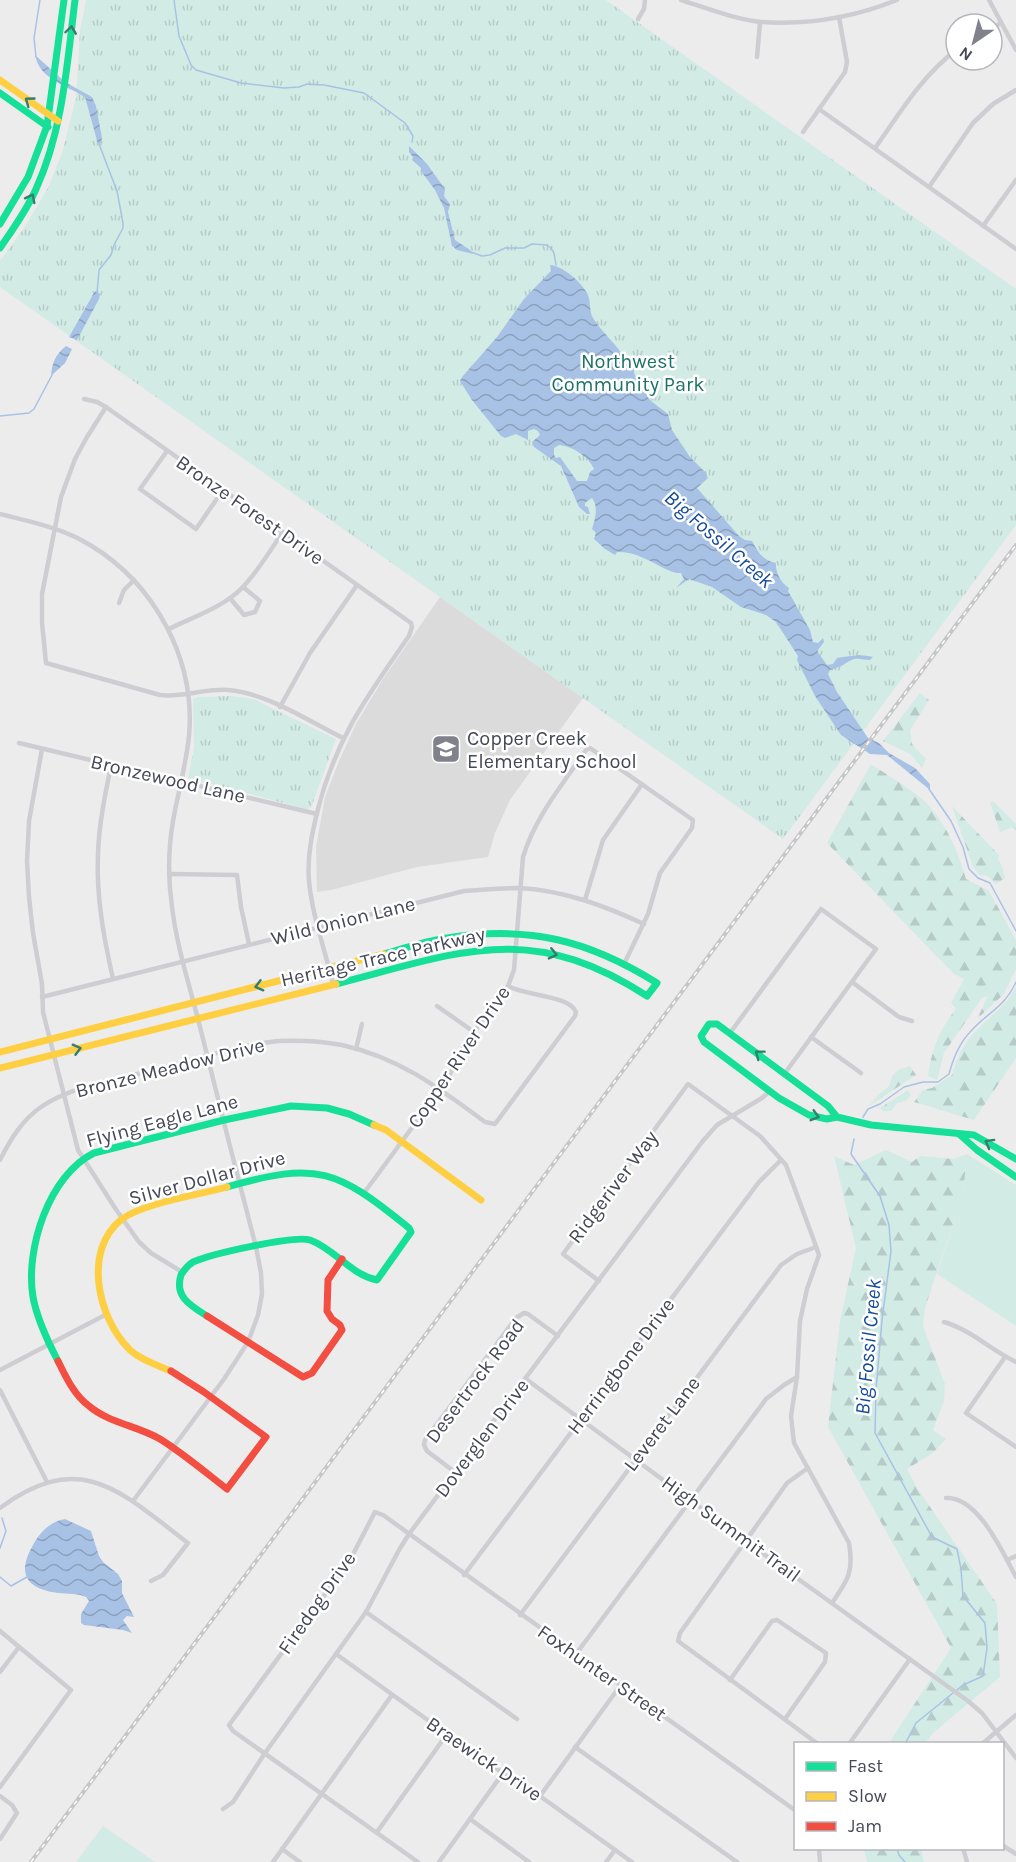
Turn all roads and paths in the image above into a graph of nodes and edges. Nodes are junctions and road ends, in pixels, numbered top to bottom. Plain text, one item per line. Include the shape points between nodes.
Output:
1 (64, 0) edge
2 (75, 0) edge
3 (645, 0) edge
4 (681, 0) edge
5 (897, 0) edge
6 (839, 17) junction
7 (638, 19) dead end
8 (760, 22) junction
9 (1004, 28) edge
10 (1016, 50) edge
11 (757, 57) dead end
12 (944, 59) edge
13 (0, 80) edge
14 (1016, 90) edge
15 (0, 93) edge
16 (819, 109) junction
17 (48, 115) junction
18 (58, 121) junction
19 (47, 126) junction
20 (803, 132) dead end
21 (55, 133) junction
22 (875, 148) junction
23 (1016, 180) edge
24 (929, 187) junction
25 (0, 224) edge
26 (983, 226) junction
27 (0, 248) edge
28 (1016, 249) edge
29 (84, 399) dead end
30 (106, 407) junction
31 (167, 451) junction
32 (223, 490) junction
33 (0, 514) edge
34 (54, 529) junction
35 (282, 532) junction
36 (134, 580) junction
37 (357, 585) junction
38 (243, 587) junction
39 (230, 598) junction
40 (119, 603) dead end
41 (169, 629) junction
42 (188, 693) junction
43 (280, 707) junction
44 (343, 738) junction
45 (20, 743) dead end
46 (42, 749) junction
47 (111, 766) junction
48 (180, 782) junction
49 (642, 784) junction
50 (316, 814) junction
51 (169, 874) junction
52 (521, 888) junction
53 (585, 900) junction
54 (644, 924) junction
55 (318, 926) junction
56 (518, 933) junction
57 (249, 945) junction
58 (517, 947) junction
59 (183, 961) junction
60 (625, 962) junction
61 (329, 968) junction
62 (113, 979) junction
63 (852, 982) junction
64 (333, 984) junction
65 (508, 986) junction
66 (42, 997) junction
67 (194, 1003) junction
68 (437, 1006) dead end
69 (197, 1017) junction
70 (912, 1021) dead end
71 (362, 1024) dead end
72 (474, 1032) junction
73 (729, 1033) junction
74 (811, 1037) junction
75 (50, 1039) junction
76 (356, 1049) junction
77 (0, 1052) edge
78 (54, 1054) junction
79 (207, 1056) junction
80 (0, 1068) edge
81 (784, 1073) junction
82 (861, 1073) dead end
83 (440, 1089) junction
84 (770, 1091) junction
85 (64, 1095) junction
86 (732, 1116) junction
87 (837, 1117) junction
88 (224, 1120) junction
89 (959, 1134) junction
90 (402, 1141) junction
91 (82, 1159) junction
92 (1016, 1159) edge
93 (0, 1160) edge
94 (781, 1160) junction
95 (1016, 1177) edge
96 (240, 1183) junction
97 (364, 1193) junction
98 (481, 1200) dead end
99 (122, 1219) junction
100 (256, 1247) junction
101 (816, 1247) junction
102 (342, 1259) junction
103 (182, 1272) junction
104 (599, 1281) junction
105 (107, 1314) junction
106 (944, 1322) dead end
107 (558, 1336) junction
108 (248, 1342) junction
109 (49, 1344) junction
110 (1005, 1357) junction
111 (1016, 1362) edge
112 (0, 1370) edge
113 (797, 1377) junction
114 (526, 1379) junction
115 (0, 1390) edge
116 (211, 1396) junction
117 (581, 1418) junction
118 (1016, 1447) edge
119 (172, 1448) junction
120 (636, 1459) junction
121 (808, 1468) junction
122 (456, 1473) junction
123 (47, 1482) junction
124 (227, 1489) joint
125 (946, 1498) dead end
126 (133, 1501) junction
127 (691, 1501) junction
128 (0, 1508) edge
129 (410, 1534) junction
130 (745, 1540) junction
131 (1016, 1556) edge
132 (1007, 1560) junction
133 (464, 1575) junction
134 (1016, 1577) edge
135 (150, 1581) dead end
136 (832, 1603) junction
137 (366, 1612) junction
138 (520, 1615) junction
139 (0, 1632) edge
140 (19, 1647) junction
141 (336, 1654) junction
142 (576, 1654) junction
143 (909, 1659) junction
144 (0, 1672) edge
145 (729, 1680) junction
146 (620, 1686) junction
147 (392, 1695) junction
148 (1016, 1715) edge
149 (517, 1719) dead end
150 (785, 1719) junction
151 (995, 1732) junction
152 (447, 1734) junction
153 (817, 1742) edge
154 (850, 1742) edge
155 (983, 1742) edge
156 (1003, 1742) edge
157 (1004, 1743) edge
158 (575, 1747) junction
159 (265, 1754) junction
160 (1016, 1758) edge
161 (503, 1773) junction
162 (0, 1787) edge
163 (322, 1793) junction
164 (0, 1796) edge
165 (540, 1796) junction
166 (223, 1809) dead end
167 (794, 1809) edge
168 (470, 1820) junction
169 (377, 1832) junction
170 (0, 1839) edge
171 (282, 1849) junction
172 (615, 1850) junction
173 (273, 1862) edge
174 (300, 1862) edge
175 (418, 1862) edge
176 (439, 1862) edge
177 (529, 1862) edge
178 (606, 1862) edge
179 (632, 1862) edge
180 (737, 1862) edge

1 - 17 street
18 -> 2 street
3 - 7 street
4 - 8 street
5 - 6 street
6 - 8 street
6 - 16 street via 847,62 845,72
8 - 11 street
9 - 10 street
12 - 22 street via 918,85
17 -> 13 street
14 - 24 street via 973,123
15 - 19 street
16 - 20 street
16 - 22 street
17 - 18 street
17 - 19 street
18 - 21 street
19 - 21 street
19 - 25 street via 29,175
27 -> 21 street via 37,187
22 - 24 street
23 - 26 street
24 - 26 street
26 - 28 street
29 - 30 street, Bronze Forest Drive
30 - 31 street, Bronze Forest Drive
30 - 34 street via 68,473
31 - 32 street, Bronze Forest Drive
31 - 32 street via 140,489 196,529
32 - 35 street, Bronze Forest Drive
33 - 34 street
34 - 36 street via 90,545
34 - 42 street via 42,594 46,663 160,695
35 - 37 street, Bronze Forest Drive
35 - 38 street
36 - 40 street
36 - 41 street
37 - 43 street via 310,652
37 - 44 street, Bronze Forest Drive via 412,627
38 - 39 street
38 - 39 street via 260,601 255,612 244,615
39 - 41 street
41 - 42 street
42 - 43 street via 235,691
42 - 48 street via 189,739
43 - 44 street
44 - 50 street
45 - 46 street, Bronzewood Lane
46 - 47 street, Bronzewood Lane
46 - 66 street via 30,821 27,880
47 - 48 street, Bronzewood Lane
47 - 62 street via 100,821 98,866 102,923
48 - 50 street, Bronzewood Lane
48 - 51 street
49 - 52 street, Copper River Drive via 590,748 536,823 523,857
49 - 53 street via 603,840
49 - 54 street via 693,820 692,828 660,873
50 - 55 street via 309,867
51 - 57 street via 237,875
51 - 59 street
52 - 53 street, Wild Onion Lane
52 - 55 street, Wild Onion Lane via 464,891
52 - 56 street, Copper River Drive
53 - 54 street, Wild Onion Lane
54 - 60 street
55 - 57 street, Wild Onion Lane
55 - 61 street
56 - 58 street, Copper River Drive
56 - 60 street, Heritage Trace Parkway via 583,945
56 - 61 street, Heritage Trace Parkway via 446,938
57 - 59 street, Wild Onion Lane
58 -> 60 street, Heritage Trace Parkway via 577,960 613,975 647,996 657,983
58 - 64 street, Heritage Trace Parkway via 458,953
58 - 65 street, Copper River Drive
59 - 62 street, Wild Onion Lane
59 - 67 street
61 - 64 street
61 -> 67 street, Heritage Trace Parkway
62 - 66 street, Wild Onion Lane
63 - 70 street via 899,1017
63 - 73 street via 876,949 821,909
63 - 74 street
64 - 69 street, Heritage Trace Parkway
65 - 72 street, Copper River Drive
65 - 83 street, Bronze Meadow Drive via 553,998 576,1012 492,1125
66 - 75 street
67 - 69 street
67 - 75 street, Heritage Trace Parkway
68 - 72 street
78 -> 69 street, Heritage Trace Parkway
69 - 79 street
71 - 76 street
72 - 83 street, Copper River Drive
81 -> 73 street
73 - 84 street via 712,1022 701,1036
74 - 81 street
74 - 82 street
75 - 77 street, Heritage Trace Parkway
75 - 78 street
76 - 79 street, Bronze Meadow Drive via 326,1042 279,1041
76 - 83 street, Bronze Meadow Drive via 392,1061
78 - 80 street, Heritage Trace Parkway
78 - 85 street
79 - 85 street, Bronze Meadow Drive
79 - 88 street
81 - 87 street
83 - 90 street, Copper River Drive
84 - 86 street, Doverglen Drive
84 -> 87 street via 809,1115
85 - 91 street
85 - 93 street, Bronze Meadow Drive via 31,1115 14,1134
86 - 94 street via 760,1136
86 - 104 street, Doverglen Drive via 717,1125 702,1142
86 - 104 street, Ridgeriver Way via 688,1084 563,1254
87 - 89 street via 871,1125
88 - 90 street, Flying Eagle Lane via 291,1106 327,1108 366,1121
88 - 91 street, Flying Eagle Lane
88 - 96 street
92 -> 89 street via 978,1137
89 - 95 street
90 - 97 street, Copper River Drive
90 - 98 street, Flying Eagle Lane
91 - 99 street
91 - 109 street, Flying Eagle Lane via 61,1183 34,1248 33,1303
94 - 101 street via 794,1184
94 - 117 street, Herringbone Drive via 759,1182
96 - 97 street, Silver Dollar Drive via 300,1171 333,1177
96 - 99 street, Silver Dollar Drive via 138,1210
96 - 100 street
97 - 102 street, Silver Dollar Drive via 411,1232 375,1281
99 - 103 street via 144,1248
99 - 105 street, Silver Dollar Drive via 105,1239 97,1266 97,1285
100 - 102 street via 298,1238 318,1243
100 - 103 street via 194,1262
100 - 108 street via 262,1294
101 - 113 street via 819,1255 800,1321
101 - 120 street, Leveret Lane via 781,1265
102 - 108 street via 328,1280 327,1311 342,1330 309,1376 299,1376
103 - 108 street via 179,1288 183,1299
104 - 107 street, Doverglen Drive
105 - 109 street
105 - 116 street, Silver Dollar Drive via 134,1353
106 - 110 street via 961,1327
107 - 114 street, Doverglen Drive
107 - 122 street, Desertrock Road via 528,1314 516,1318 424,1445
108 - 116 street
109 - 112 street
109 - 119 street, Flying Eagle Lane via 75,1391 88,1405 101,1414 145,1430
110 - 111 street
110 - 118 street via 966,1413
113 - 121 street via 791,1416 794,1443
113 - 127 street via 766,1399
114 - 117 street, High Summit Trail
114 - 122 street, Doverglen Drive
115 - 123 street
116 - 119 street
116 - 124 street, Silver Dollar Drive via 266,1437
117 - 120 street, High Summit Trail
117 - 133 street, Herringbone Drive
119 - 124 street, Flying Eagle Lane
119 - 126 street
120 - 127 street, High Summit Trail
120 - 138 street, Leveret Lane
121 - 130 street via 787,1483
121 - 136 street via 849,1543 852,1559 848,1581
122 - 129 street, Doverglen Drive
123 - 126 street via 70,1478 97,1482
123 - 128 street
125 - 132 street via 955,1497 977,1513
126 - 135 street via 188,1543 163,1575
127 - 130 street, High Summit Trail
127 - 142 street
129 - 133 street, Foxhunter Street
129 - 137 street, Doverglen Drive
129 - 159 street, Firedog Drive via 375,1512 350,1560 229,1725
130 - 136 street, High Summit Trail
130 - 145 street via 678,1641
131 - 132 street
132 - 134 street
133 - 138 street, Foxhunter Street
136 - 143 street, High Summit Trail
137 - 141 street, Doverglen Drive
137 - 149 street
138 - 142 street, Foxhunter Street
139 - 140 street
140 - 144 street
140 - 162 street via 71,1690
141 - 147 street, Braewick Drive
141 - 159 street, Doverglen Drive
142 - 146 street, Foxhunter Street
143 - 151 street, High Summit Trail via 968,1701
143 - 154 street
145 - 150 street
145 - 150 street via 772,1621 781,1622 826,1653 825,1662
146 - 158 street
146 - 167 street, Foxhunter Street
147 - 152 street, Braewick Drive
147 - 163 street
148 - 151 street
150 - 153 street
151 - 155 street
151 - 156 street
152 - 161 street, Braewick Drive
152 - 169 street
157 - 160 street
158 - 165 street
158 - 180 street
159 - 163 street
159 - 166 street, Doverglen Drive via 233,1802
161 - 165 street, Braewick Drive
161 - 168 street
163 - 169 street
163 - 171 street
164 - 170 street via 17,1813
165 - 172 street, Braewick Drive
168 - 176 street
168 - 177 street
169 - 175 street
171 - 173 street
171 - 174 street
172 - 178 street
172 - 179 street, Braewick Drive

